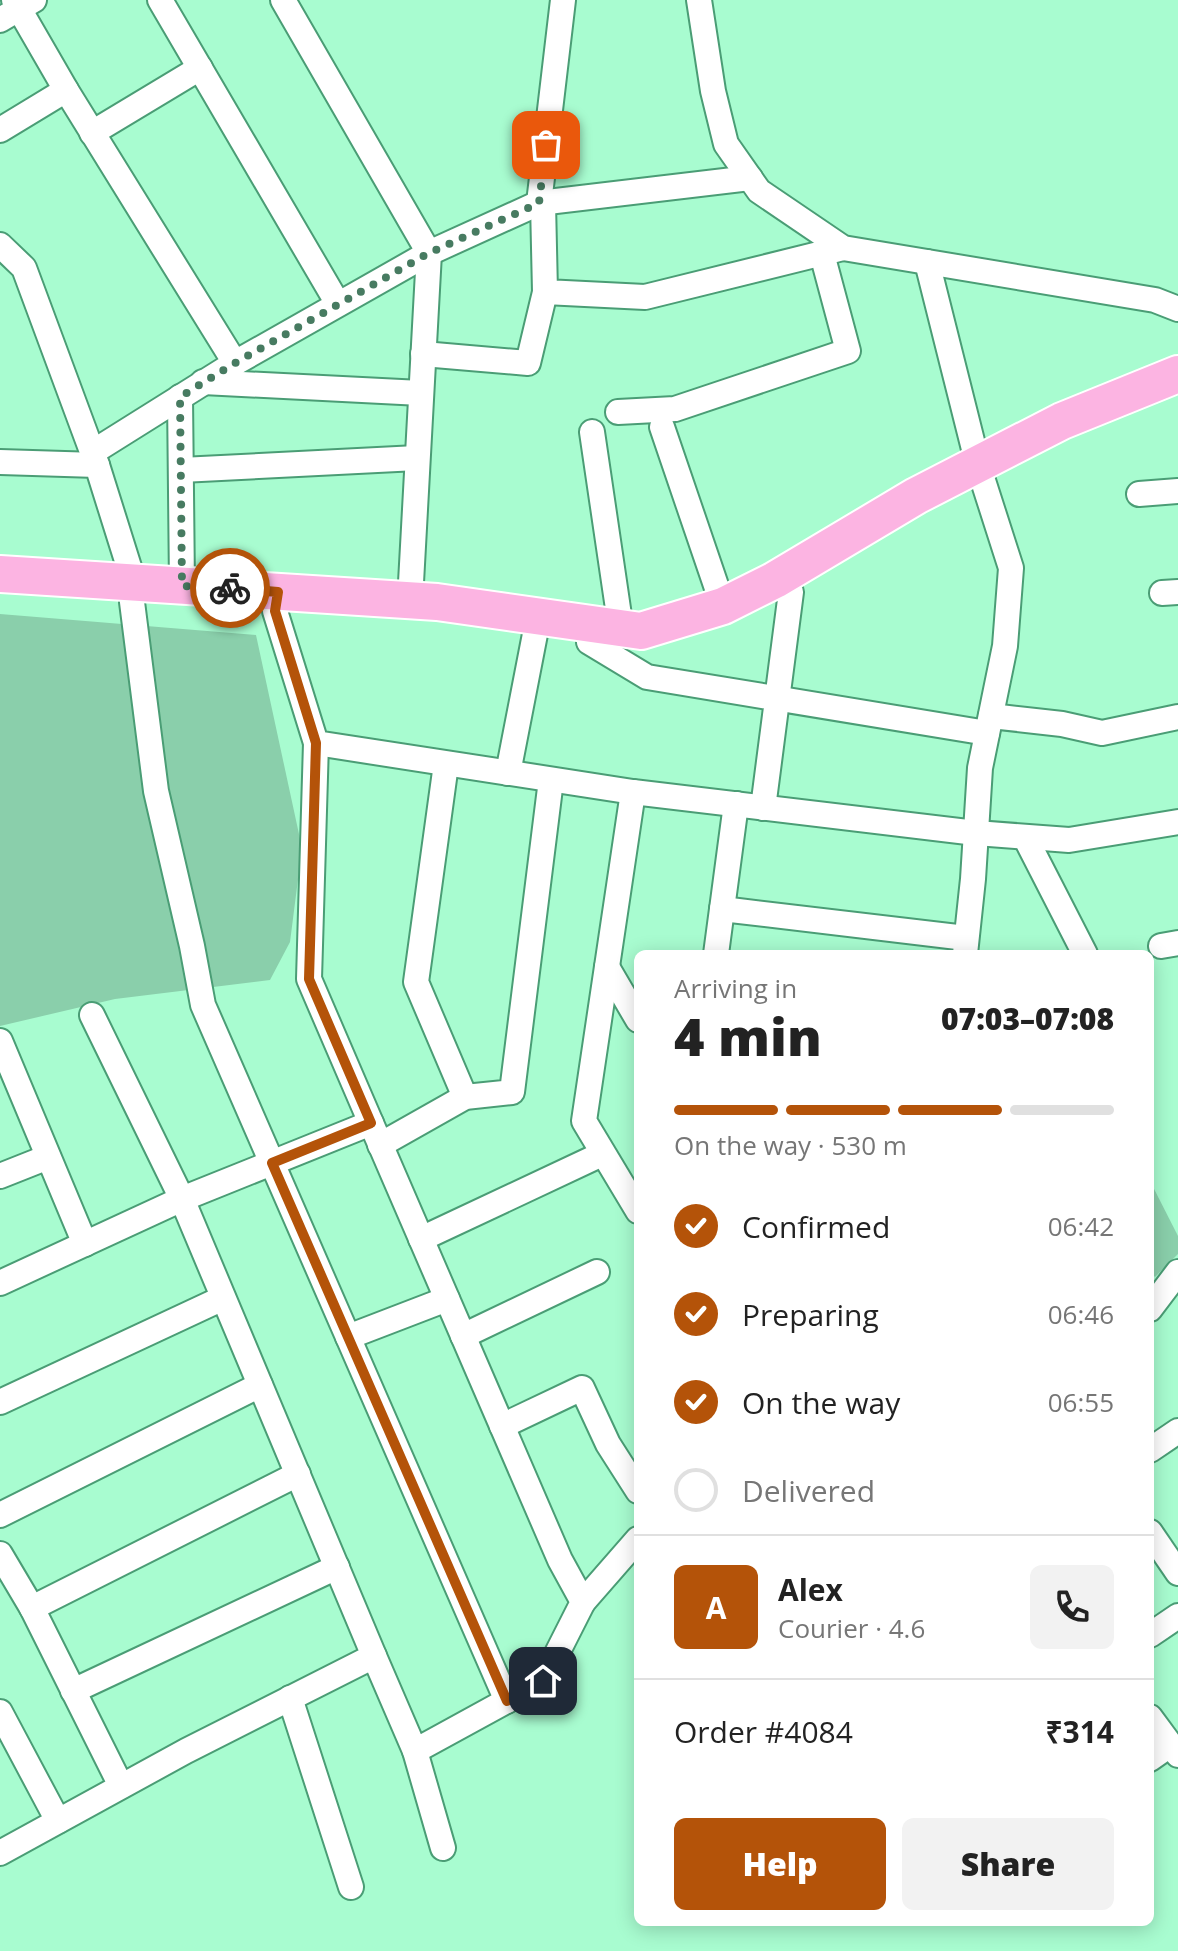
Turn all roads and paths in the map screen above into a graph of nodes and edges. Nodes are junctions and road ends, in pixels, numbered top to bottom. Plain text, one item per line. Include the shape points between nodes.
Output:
1 (160, 0) edge
2 (283, 0) edge
3 (563, 0) edge
4 (699, 0) edge
5 (17, 7) edge
6 (200, 68) junction
7 (66, 90) junction
8 (0, 130) edge
9 (92, 133) junction
10 (750, 178) junction
11 (541, 203) junction
12 (0, 245) edge
13 (833, 251) junction
14 (429, 253) junction
15 (927, 262) junction
16 (545, 292) junction
17 (338, 304) junction
18 (1178, 309) edge
19 (423, 354) junction
20 (235, 363) junction
21 (1178, 374) edge
22 (203, 382) junction
23 (421, 393) junction
24 (1178, 393) edge
25 (180, 397) junction
26 (618, 412) dead end
27 (662, 427) dead end
28 (592, 432) dead end
29 (95, 458) junction
30 (417, 458) junction
31 (0, 462) edge
32 (181, 470) junction
33 (981, 473) junction
34 (1178, 491) edge
35 (1139, 494) dead end
36 (0, 574) edge
37 (182, 586) junction
38 (133, 592) junction
39 (791, 592) junction
40 (0, 593) edge
41 (276, 601) junction
42 (410, 601) junction
43 (723, 606) junction
44 (535, 634) junction
45 (605, 636) junction
46 (778, 699) junction
47 (1178, 717) edge
48 (989, 724) junction
49 (316, 743) junction
50 (446, 764) junction
51 (508, 773) junction
52 (551, 780) junction
53 (633, 792) junction
54 (736, 804) junction
55 (763, 808) junction
56 (1178, 822) edge
57 (976, 833) junction
58 (1025, 837) junction
59 (722, 909) junction
60 (965, 946) edge
61 (717, 950) edge
62 (1083, 950) edge
63 (607, 967) junction
64 (634, 1013) edge
65 (92, 1015) dead end
66 (0, 1041) edge
67 (465, 1097) junction
68 (376, 1134) junction
69 (602, 1154) junction
70 (48, 1157) junction
71 (272, 1163) junction
72 (0, 1176) edge
73 (182, 1199) junction
74 (634, 1201) edge
75 (421, 1239) junction
76 (85, 1244) junction
77 (597, 1272) dead end
78 (1178, 1272) edge
79 (0, 1283) edge
80 (223, 1298) junction
81 (447, 1299) junction
82 (1154, 1304) edge
83 (463, 1336) junction
84 (348, 1337) junction
85 (583, 1383) dead end
86 (260, 1385) junction
87 (0, 1402) edge
88 (501, 1425) junction
89 (1178, 1431) edge
90 (1154, 1447) edge
91 (298, 1474) junction
92 (634, 1485) edge
93 (0, 1515) edge
94 (1154, 1538) edge
95 (634, 1544) edge
96 (0, 1554) edge
97 (337, 1567) junction
98 (1178, 1573) edge
99 (583, 1602) junction
100 (32, 1608) junction
101 (1178, 1616) edge
102 (1154, 1632) edge
103 (374, 1656) junction
104 (73, 1691) junction
105 (290, 1698) junction
106 (507, 1701) junction
107 (0, 1712) edge
108 (1154, 1726) edge
109 (415, 1751) junction
110 (1166, 1753) edge
111 (121, 1786) junction
112 (58, 1821) junction
113 (443, 1848) dead end
114 (0, 1853) edge
115 (351, 1887) dead end

1 - 6 street
2 - 14 street
3 - 11 street
4 - 10 street via 726,144
5 - 7 street
6 - 9 street
6 - 17 street
7 - 8 street
7 - 9 street
9 - 20 street
10 - 11 street
10 - 13 street
11 - 14 street
11 - 16 street
12 - 29 street via 24,268
13 - 15 street
13 - 16 street via 645,297
13 - 26 street via 848,351 675,409
14 - 17 street
14 - 19 street
15 - 18 street via 1155,300
15 - 33 street
16 - 19 street via 528,363
17 - 20 street
19 - 23 street
20 - 22 street
21 - 33 highway via 1062,421
22 - 23 street
22 - 25 street
23 - 30 street
24 - 33 highway
25 - 29 street
25 - 32 street
27 - 43 street
28 - 45 street
29 - 31 street
29 - 38 street
30 - 32 street
30 - 42 street
32 - 37 street
33 - 39 highway
33 - 43 highway via 916,496
33 - 48 street via 1011,568 1005,646
34 - 35 street
36 - 38 highway
37 - 38 highway
37 - 41 highway
38 - 40 highway
38 - 41 highway
38 - 71 street via 156,791 203,1005
39 - 45 highway via 730,623 643,649
39 - 46 street
41 - 42 highway
41 - 44 highway
41 - 49 street
42 - 45 highway
43 - 45 highway via 641,631
44 - 45 highway
44 - 51 street
45 - 46 street via 647,677
46 - 48 street
46 - 55 street
47 - 48 street via 1102,733 1062,724
48 - 57 street
49 - 50 street
49 - 68 street via 309,979
50 - 51 street
50 - 67 street via 416,982
51 - 52 street
52 - 53 street
52 - 67 street via 512,1092
53 - 54 street
53 - 63 street
54 - 55 street
54 - 59 street
55 - 57 street
56 - 58 street via 1069,840
57 - 58 street
57 - 60 street
58 - 62 street
59 - 60 street
59 - 61 street
63 - 64 street
63 - 69 street via 584,1121
65 - 73 street
66 - 70 street
67 - 68 street
68 - 71 street
68 - 75 street
69 - 74 street
69 - 75 street
70 - 72 street
70 - 76 street
71 - 73 street
71 - 84 street
73 - 76 street
73 - 80 street
75 - 81 street
76 - 79 street
77 - 83 street
78 - 82 street
80 - 86 street
80 - 87 street
81 - 83 street
81 - 84 street
83 - 88 street
84 - 106 street
85 - 88 street
86 - 91 street
86 - 93 street
88 - 92 street via 582,1388
88 - 99 street
89 - 90 street
91 - 97 street
91 - 100 street
94 - 98 street
95 - 99 street
96 - 100 street
97 - 103 street
97 - 104 street
99 - 106 street via 543,1681
100 - 104 street
101 - 102 street
103 - 105 street
103 - 109 street
104 - 111 street
105 - 111 street
105 - 115 street
106 - 109 street
107 - 112 street
108 - 110 street
109 - 113 street
111 - 112 street
112 - 114 street

